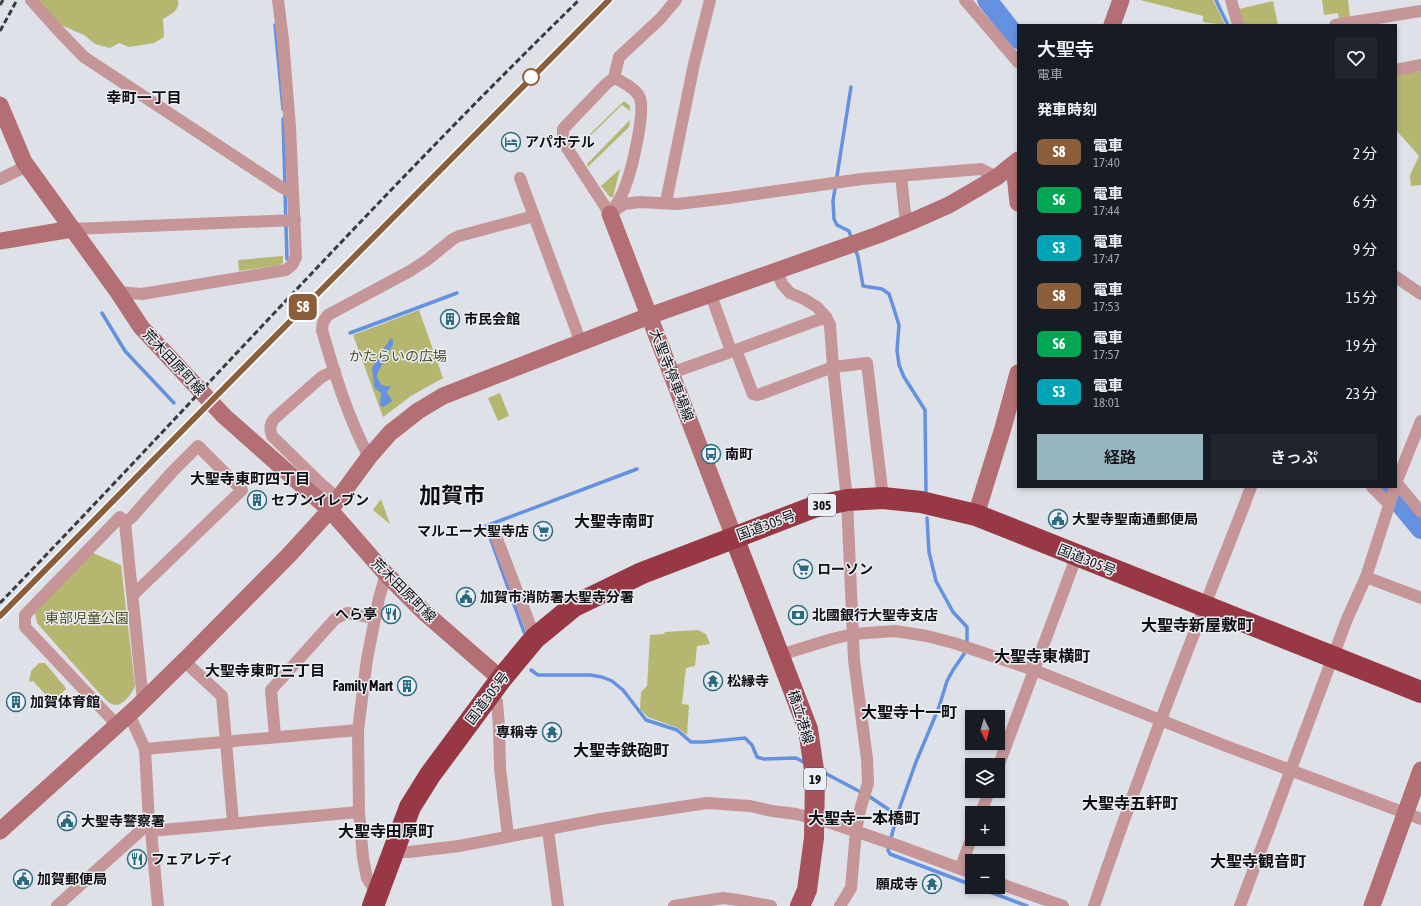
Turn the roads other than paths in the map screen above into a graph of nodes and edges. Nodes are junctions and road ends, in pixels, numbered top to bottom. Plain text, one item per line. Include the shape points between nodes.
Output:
1 (30, 0) edge
2 (278, 0) edge
3 (676, 0) edge
4 (710, 0) edge
5 (965, 0) edge
6 (1121, 0) edge
7 (1231, 0) edge
8 (1421, 11) edge
9 (1112, 24) edge
10 (1238, 24) edge
11 (1344, 24) edge
12 (1017, 61) edge
13 (1421, 65) edge
14 (1397, 70) edge
15 (614, 78) junction
16 (0, 106) edge
17 (1016, 162) edge
18 (27, 166) junction
19 (901, 176) junction
20 (997, 177) junction
21 (520, 178) dead end
22 (0, 179) edge
23 (1017, 183) edge
24 (293, 193) junction
25 (666, 202) junction
26 (610, 214) junction
27 (534, 216) junction
28 (295, 220) junction
29 (906, 223) junction
30 (72, 229) junction
31 (0, 241) edge
32 (777, 271) junction
33 (1397, 278) edge
34 (118, 292) junction
35 (1421, 294) edge
36 (711, 295) junction
37 (649, 316) junction
38 (826, 317) junction
39 (581, 343) junction
40 (734, 351) junction
41 (833, 367) junction
42 (335, 371) junction
43 (671, 373) junction
44 (1017, 377) edge
45 (1421, 421) edge
46 (369, 457) junction
47 (1397, 482) edge
48 (1397, 486) edge
49 (1251, 488) edge
50 (1373, 488) edge
51 (1395, 488) edge
52 (883, 498) junction
53 (847, 500) junction
54 (1389, 504) junction
55 (334, 505) junction
56 (1421, 512) edge
57 (976, 515) junction
58 (125, 523) junction
59 (494, 531) dead end
60 (734, 536) junction
61 (1077, 555) junction
62 (386, 574) junction
63 (1366, 577) junction
64 (133, 595) junction
65 (1421, 598) edge
66 (1204, 607) junction
67 (375, 618) junction
68 (853, 634) junction
69 (535, 638) junction
70 (780, 655) junction
71 (1334, 657) junction
72 (184, 662) junction
73 (1034, 670) junction
74 (496, 686) junction
75 (1421, 692) edge
76 (143, 701) junction
77 (123, 719) junction
78 (1161, 720) junction
79 (358, 730) junction
80 (275, 736) junction
81 (226, 742) junction
82 (145, 749) junction
83 (1001, 758) edge
84 (1421, 770) edge
85 (1291, 771) junction
86 (360, 812) junction
87 (1405, 813) junction
88 (815, 820) junction
89 (1421, 820) edge
90 (233, 822) junction
91 (150, 827) junction
92 (548, 830) junction
93 (0, 831) edge
94 (856, 831) junction
95 (508, 836) junction
96 (969, 846) edge
97 (392, 852) junction
98 (960, 869) junction
99 (965, 871) edge
100 (1005, 885) edge
101 (376, 900) edge
102 (158, 902) edge
103 (57, 906) edge
104 (148, 906) edge
105 (558, 906) edge
106 (674, 906) edge
107 (771, 906) edge
108 (800, 906) edge
109 (840, 906) edge
110 (1063, 906) edge
111 (1094, 906) edge
112 (1240, 906) edge
113 (1372, 906) edge

1 - 24 street via 84,57
2 - 24 street via 287,82
3 - 15 street via 660,19 619,57
4 - 25 street via 694,64
5 - 12 street
6 - 9 street
7 - 10 street
8 - 11 street
13 - 14 street
15 - 26 street via 622,81 639,96 642,114 626,186
15 - 26 street via 563,129 567,148
16 - 18 street, 荒木田原町線
17 - 20 street
17 - 23 street
18 - 22 street
18 - 30 street, 荒木田原町線
19 - 20 street via 981,169
19 - 25 street via 678,204
19 - 29 street
20 - 29 street via 949,205
21 - 27 street
24 - 28 street
25 - 26 street via 624,204
26 - 37 street, 大聖寺停車場線
27 - 39 street
27 - 42 street via 459,236 410,271 328,315 323,322 322,330
28 - 30 street
28 - 34 street via 296,257 286,270 142,294
29 - 32 street
30 - 31 street
30 - 34 street, 荒木田原町線
32 - 36 street
32 - 38 street via 782,284 790,293 804,298
33 - 35 street
34 - 55 street, 荒木田原町線 via 141,327 224,416
36 - 37 street
36 - 40 street
37 - 39 street
37 - 43 street, 大聖寺停車場線
38 - 40 street
38 - 41 street via 830,325
39 - 46 street via 443,396 418,410 390,433
40 - 41 street via 753,394 758,395
40 - 43 street
41 - 52 street via 867,363
41 - 53 street
42 - 46 street via 359,438
42 - 55 street via 318,380 274,419 270,428 272,436 319,482
43 - 60 street, 大聖寺停車場線
44 - 57 street
45 - 47 street
46 - 55 street
48 - 56 street
49 - 66 street
50 - 54 street
51 - 54 street
52 - 53 highway, 国道305号 / 305
52 - 57 highway, 国道305号 / 305 via 921,502
53 - 60 highway, 国道305号 / 305 via 814,507
53 - 68 street
54 - 63 street
55 - 62 street, 荒木田原町線
55 - 72 street via 289,555
57 - 61 highway, 国道305号 / 305
58 - 64 street
58 - 64 street via 198,446 242,490
58 - 77 street via 120,517 25,615 25,627
59 - 69 street
60 - 69 highway, 国道305号 / 305 via 642,572 574,606
60 - 70 main road, 橋立港線 / 19
61 - 66 highway, 国道305号 / 305
61 - 73 street
62 - 67 street
62 - 74 street, 荒木田原町線
63 - 65 street
63 - 71 street
64 - 76 street
66 - 71 highway, 国道305号 / 305
66 - 78 street
67 - 79 street
67 - 80 street via 347,613 335,619 271,690
68 - 70 street
68 - 73 street via 895,631 927,636
68 - 94 street via 868,783
69 - 74 highway, 国道305号 / 305
70 - 88 main road, 橋立港線 / 19 via 808,729 815,777
71 - 75 highway, 国道305号 / 305
71 - 85 street
72 - 76 street
72 - 81 street via 222,696
73 - 78 street
73 - 83 street
74 - 95 street via 500,768
74 - 97 highway, 国道305号 / 305 via 430,776 410,808
76 - 77 street
77 - 82 street
77 - 93 street
78 - 85 street
78 - 111 street
79 - 80 street
79 - 86 street
80 - 81 street
81 - 82 street
81 - 90 street
82 - 91 street
84 - 87 street
85 - 87 street
85 - 112 street
86 - 90 street
86 - 101 street via 363,858 367,878
87 - 89 street
87 - 113 street
88 - 92 street via 750,806 707,803
88 - 94 street via 831,822
88 - 108 main road, 橋立港線 / 19 via 806,890
90 - 91 street
91 - 102 street
91 - 103 street
92 - 95 street
92 - 105 street
94 - 98 street
94 - 109 street via 851,888
95 - 97 street via 459,846
96 - 98 street
97 - 101 highway, 国道305号 / 305
98 - 99 street
100 - 110 street
102 - 104 street
106 - 107 street via 723,898

